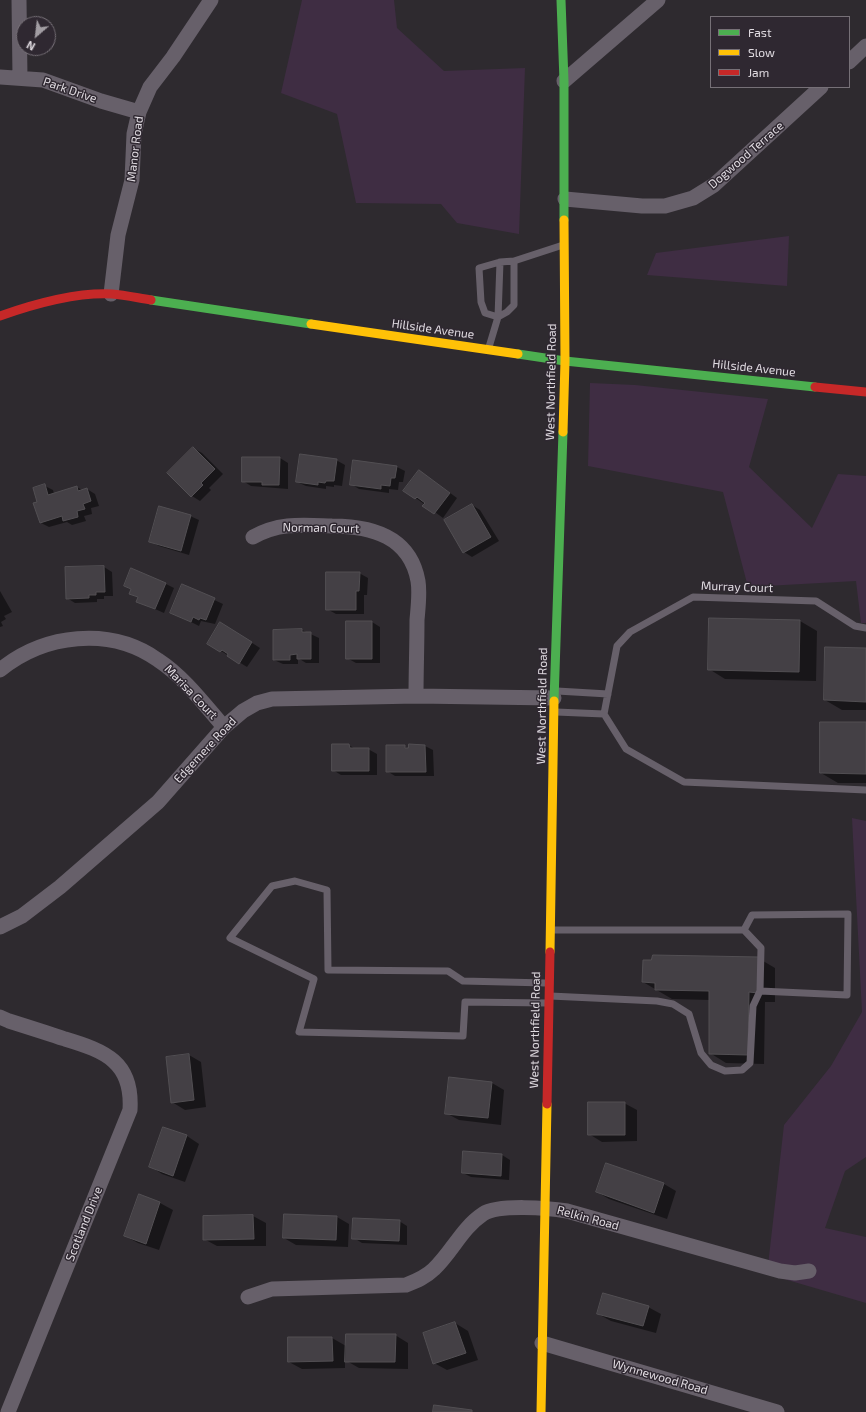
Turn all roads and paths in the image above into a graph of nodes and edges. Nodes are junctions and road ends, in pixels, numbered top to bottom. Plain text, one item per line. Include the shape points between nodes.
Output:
1 (19, 0) edge
2 (211, 0) edge
3 (561, 0) edge
4 (658, 0) edge
5 (866, 46) edge
6 (850, 61) edge
7 (0, 77) edge
8 (20, 77) junction
9 (564, 81) junction
10 (820, 88) edge
11 (139, 112) junction
12 (565, 199) junction
13 (565, 244) junction
14 (514, 261) junction
15 (500, 262) junction
16 (111, 294) junction
17 (0, 316) edge
18 (498, 317) junction
19 (488, 350) junction
20 (565, 361) junction
21 (866, 392) edge
22 (253, 537) dead end
23 (866, 628) edge
24 (0, 670) edge
25 (608, 694) junction
26 (416, 696) junction
27 (554, 700) junction
28 (604, 714) junction
29 (224, 727) junction
30 (866, 790) edge
31 (0, 927) edge
32 (549, 930) junction
33 (744, 930) junction
34 (548, 983) junction
35 (760, 992) junction
36 (548, 999) junction
37 (0, 1017) edge
38 (544, 1208) junction
39 (809, 1271) dead end
40 (248, 1297) dead end
41 (542, 1343) junction
42 (8, 1412) edge
43 (541, 1412) edge
44 (777, 1412) edge

1 - 8 street
2 - 11 street, Manor Road via 150,87
3 - 9 main road, West Northfield Road
4 - 9 street
5 - 6 street
7 - 8 street, Park Drive
8 - 11 street, Park Drive via 43,80
9 - 12 main road, West Northfield Road
10 - 12 street, Dogwood Terrace via 714,186 693,198 665,206
11 - 16 street, Manor Road via 134,134 132,180 118,235
12 - 13 main road, West Northfield Road
13 - 14 lane
13 - 20 main road, West Northfield Road
14 - 15 lane
14 - 18 lane via 514,305
15 - 18 lane
15 - 18 lane via 479,268 481,302 485,314
16 - 17 main road, Hillside Avenue via 63,298 30,305
16 - 19 main road, Hillside Avenue
18 - 19 lane
19 - 20 main road, Hillside Avenue
20 - 21 main road, Hillside Avenue
20 - 27 main road, West Northfield Road
22 - 26 street, Norman Court via 266,529 287,525 356,526 383,535 403,550 411,560 418,583
23 - 25 lane, Murray Court via 855,626 816,601 693,597 630,632 617,646
24 - 29 street, Marisa Court via 25,654 58,641 80,638 120,642 158,659 174,672
25 - 27 lane
25 - 28 lane, Murray Court
26 - 27 street, Edgemere Road
26 - 29 street, Edgemere Road via 272,699 257,703 243,711
27 - 28 lane
27 - 32 main road, West Northfield Road
28 - 30 lane via 626,749 684,782
29 - 31 street, Edgemere Road via 158,802 60,887 22,916
32 - 33 lane
32 - 34 main road, West Northfield Road
33 - 35 lane via 761,948
33 - 35 lane via 752,915 848,914 847,995
34 - 36 main road, West Northfield Road
34 - 36 lane via 463,981 448,971 328,970 327,890 295,881 272,886 230,938 314,979 299,1032 463,1036 465,1002
35 - 36 lane via 753,1006 750,1063 742,1070 726,1071 711,1065 701,1053 689,1014 674,1004 657,1001
36 - 38 main road, West Northfield Road
37 - 42 street, Scotland Drive via 92,1047 105,1054 125,1076 129,1087 130,1110
38 - 39 street, Relkin Road via 567,1211 780,1271
38 - 40 street, Relkin Road via 484,1213 469,1226 435,1268 421,1279 406,1285 272,1289
38 - 41 main road, West Northfield Road
41 - 43 main road, West Northfield Road
41 - 44 street, Wynnewood Road

